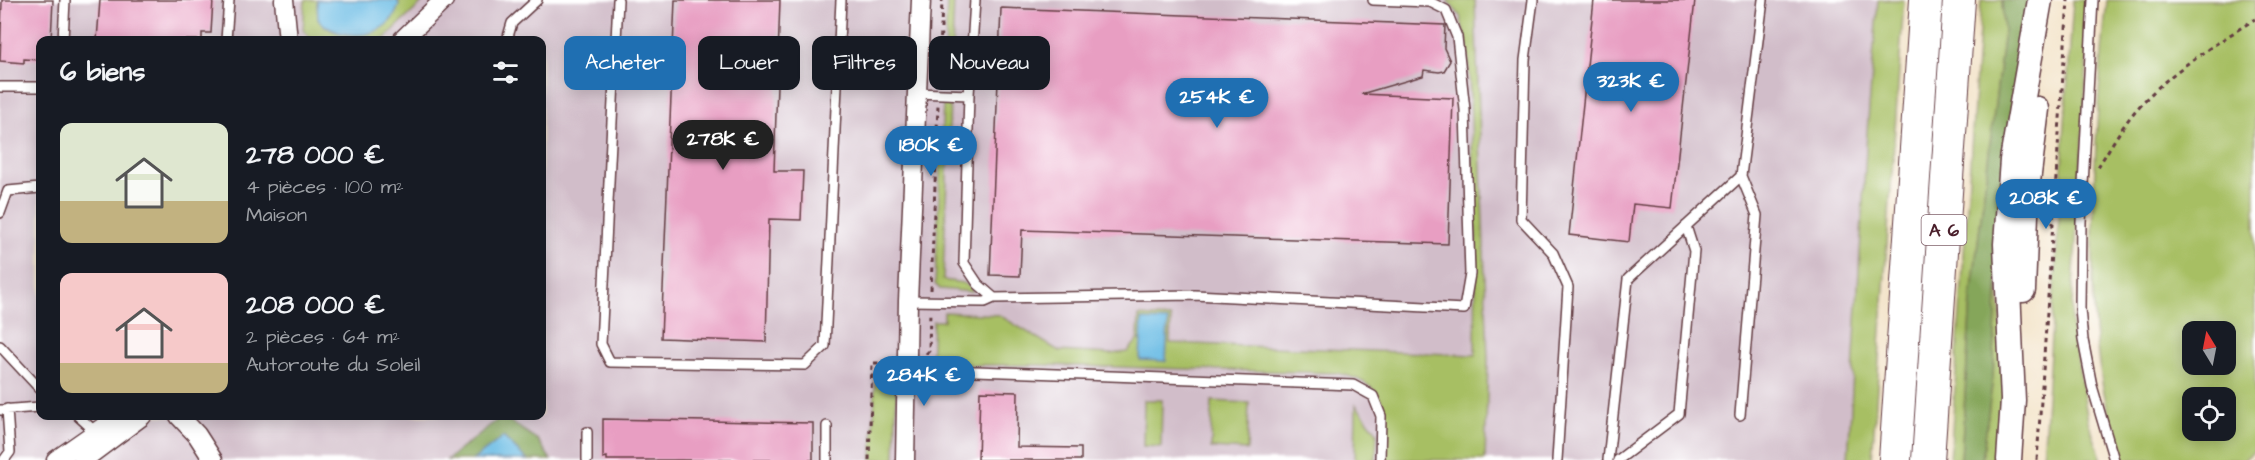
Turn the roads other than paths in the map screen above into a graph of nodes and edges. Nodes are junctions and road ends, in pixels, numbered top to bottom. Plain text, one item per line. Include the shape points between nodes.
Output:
1 (65, 0) edge
2 (229, 0) edge
3 (284, 0) edge
4 (444, 0) edge
5 (537, 0) edge
6 (618, 0) edge
7 (841, 0) edge
8 (921, 0) edge
9 (975, 0) edge
10 (1373, 0) edge
11 (1533, 0) edge
12 (1763, 0) edge
13 (1926, 0) edge
14 (1959, 0) edge
15 (2040, 0) edge
16 (2050, 0) edge
17 (2093, 0) edge
18 (63, 36) edge
19 (226, 36) edge
20 (288, 36) edge
21 (406, 36) edge
22 (508, 36) edge
23 (0, 87) edge
24 (36, 87) edge
25 (916, 93) junction
26 (969, 95) junction
27 (1741, 176) junction
28 (36, 188) edge
29 (0, 213) edge
30 (1686, 226) junction
31 (994, 298) junction
32 (908, 301) junction
33 (0, 346) edge
34 (907, 370) junction
35 (36, 385) edge
36 (36, 407) edge
37 (4, 409) edge
38 (1740, 415) dead end
39 (82, 420) edge
40 (115, 420) edge
41 (134, 420) edge
42 (183, 420) edge
43 (828, 426) dead end
44 (587, 432) dead end
45 (100, 437) junction
46 (4, 460) edge
47 (56, 460) edge
48 (83, 460) edge
49 (213, 460) edge
50 (587, 460) edge
51 (827, 460) edge
52 (905, 460) edge
53 (1380, 460) edge
54 (1557, 460) edge
55 (1608, 460) edge
56 (1618, 460) edge
57 (1895, 460) edge
58 (1928, 460) edge
59 (2009, 460) edge
60 (2020, 460) edge
61 (2114, 460) edge

1 - 18 lane
2 - 19 lane
3 - 20 street
4 - 21 street
5 - 22 lane via 512,23
6 - 7 lane via 602,344 610,362 805,365 825,346
8 - 25 street
9 - 26 lane
10 - 31 lane via 1430,2 1446,10 1457,37 1465,110 1470,274 1464,309 1195,295
11 - 54 lane via 1525,60 1521,219 1553,253 1568,287
12 - 27 lane
13 - 57 highway, A 6
14 - 58 highway, A 6
15 - 59 main road via 2012,160 2006,244 2013,400
16 - 60 main road via 2027,190
17 - 61 lane via 2080,254 2083,340 2099,416
23 - 24 lane
25 - 26 lane
25 - 32 street
26 - 31 lane via 964,263 978,284
27 - 30 lane
27 - 38 lane via 1757,215
28 - 29 lane via 8,191
30 - 55 lane via 1628,279
30 - 56 lane via 1694,251 1679,414
31 - 32 lane via 985,302
32 - 34 street
33 - 35 lane
34 - 52 street
34 - 53 lane via 1353,385 1373,396 1381,416
36 - 37 lane
37 - 46 lane via 10,452
39 - 45 lane
40 - 45 street
41 - 45 street
42 - 49 street
43 - 51 lane
44 - 50 lane
45 - 47 street
45 - 48 street

